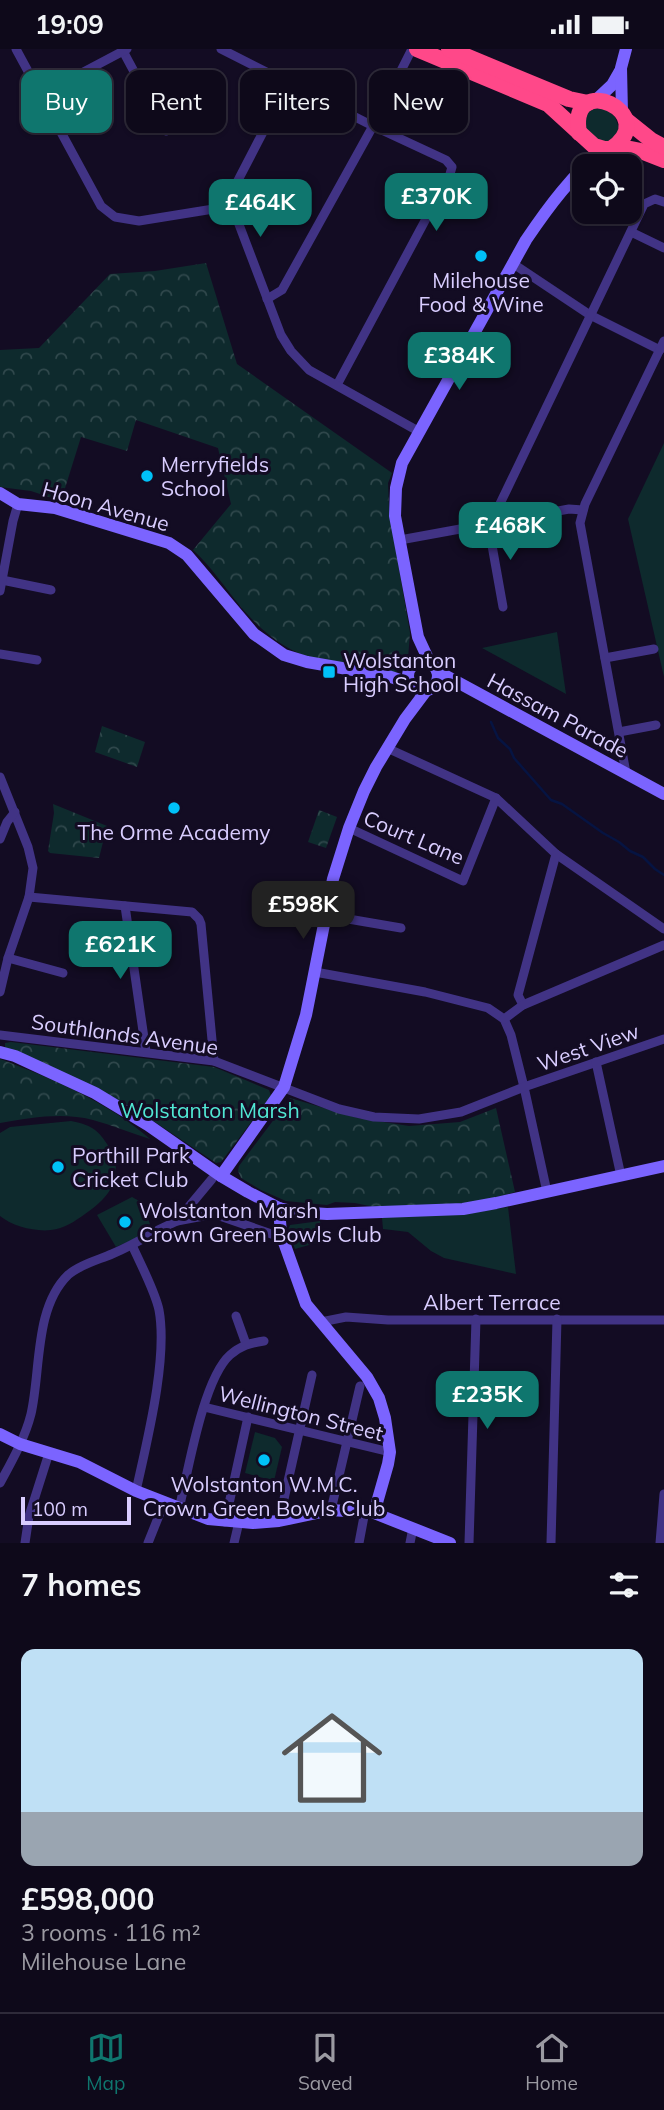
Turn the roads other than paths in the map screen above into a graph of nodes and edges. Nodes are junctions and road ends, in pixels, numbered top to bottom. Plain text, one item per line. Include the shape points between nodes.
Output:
1 (16, 49) edge
2 (221, 49) edge
3 (414, 49) edge
4 (449, 49) edge
5 (626, 49) edge
6 (125, 50) edge
7 (621, 68) junction
8 (28, 70) edge
9 (87, 70) edge
10 (135, 70) edge
11 (261, 70) edge
12 (403, 70) edge
13 (592, 101) junction
14 (624, 116) junction
15 (63, 133) edge
16 (263, 133) edge
17 (369, 133) edge
18 (388, 133) edge
19 (582, 136) junction
20 (664, 147) edge
21 (607, 149) junction
22 (582, 154) edge
23 (600, 154) edge
24 (664, 160) edge
25 (572, 179) edge
26 (664, 202) edge
27 (232, 206) junction
28 (631, 232) junction
29 (664, 248) edge
30 (512, 263) junction
31 (267, 299) junction
32 (590, 315) junction
33 (662, 346) edge
34 (337, 385) junction
35 (418, 432) junction
36 (0, 493) edge
37 (18, 504) junction
38 (583, 510) junction
39 (499, 520) junction
40 (488, 523) junction
41 (400, 540) junction
42 (2, 580) junction
43 (0, 590) edge
44 (51, 590) dead end
45 (503, 607) dead end
46 (418, 637) junction
47 (654, 649) dead end
48 (0, 654) edge
49 (605, 658) junction
50 (37, 660) dead end
51 (434, 667) junction
52 (411, 677) junction
53 (430, 689) junction
54 (470, 690) junction
55 (405, 719) junction
56 (656, 725) dead end
57 (619, 733) junction
58 (387, 748) junction
59 (626, 773) junction
60 (0, 777) edge
61 (664, 795) edge
62 (496, 798) junction
63 (15, 812) junction
64 (349, 828) junction
65 (0, 839) edge
66 (556, 854) junction
67 (29, 897) junction
68 (125, 906) junction
69 (325, 915) junction
70 (401, 928) dead end
71 (664, 929) edge
72 (664, 945) edge
73 (8, 958) junction
74 (314, 972) junction
75 (63, 973) dead end
76 (0, 992) edge
77 (523, 1005) junction
78 (504, 1019) junction
79 (0, 1035) edge
80 (664, 1039) edge
81 (0, 1052) edge
82 (146, 1052) junction
83 (214, 1061) junction
84 (596, 1062) junction
85 (284, 1087) junction
86 (524, 1087) junction
87 (664, 1166) edge
88 (621, 1176) junction
89 (217, 1177) junction
90 (547, 1192) junction
91 (279, 1208) junction
92 (177, 1221) junction
93 (283, 1238) junction
94 (132, 1245) junction
95 (236, 1316) dead end
96 (476, 1318) junction
97 (557, 1319) junction
98 (664, 1319) edge
99 (321, 1322) junction
100 (264, 1341) dead end
101 (246, 1344) junction
102 (312, 1375) dead end
103 (360, 1386) dead end
104 (204, 1407) junction
105 (248, 1417) junction
106 (299, 1430) junction
107 (0, 1434) edge
108 (347, 1441) junction
109 (20, 1444) junction
110 (390, 1452) junction
111 (49, 1453) junction
112 (0, 1483) edge
113 (136, 1491) junction
114 (664, 1494) edge
115 (164, 1503) junction
116 (179, 1509) junction
117 (331, 1510) junction
118 (369, 1512) junction
119 (279, 1521) junction
120 (225, 1522) junction
121 (239, 1522) junction
122 (413, 1528) junction
123 (25, 1543) edge
124 (148, 1543) edge
125 (234, 1543) edge
126 (359, 1543) edge
127 (410, 1543) edge
128 (450, 1543) edge
129 (469, 1543) edge
130 (551, 1543) edge
131 (660, 1543) edge

1 - 8 street
2 - 11 street
3 - 12 street
3 - 19 highway via 548,103
4 - 13 highway via 569,99
5 - 7 main road
6 - 9 street
6 - 10 street
7 - 13 main road via 612,85
7 - 14 main road
13 - 14 highway via 610,103
13 - 19 highway via 577,119
14 - 20 highway
14 - 21 highway via 622,138
15 - 27 street via 101,205 114,218 138,221
16 - 27 street via 234,188
17 - 31 street via 282,290
18 - 34 street via 446,160 452,170
19 - 21 highway
19 - 22 main road
21 - 23 main road
21 - 24 highway via 641,151
25 - 30 main road
26 - 28 street via 654,199 644,204
27 - 31 street
28 - 29 street
28 - 32 street
30 - 32 street
30 - 35 main road
31 - 34 street via 291,351 309,370
32 - 33 street
32 - 39 street via 497,510
33 - 38 street
34 - 35 street
35 - 41 main road via 402,463 396,488
36 - 37 main road
37 - 42 street
37 - 52 main road, Hoon Avenue via 55,507 169,543 187,555 254,634 284,655
38 - 39 street
38 - 49 street via 580,523
39 - 40 street
40 - 41 street
40 - 45 street
41 - 46 main road
42 - 43 street
42 - 44 street
46 - 51 main road
46 - 52 main road
47 - 49 street
48 - 50 street
49 - 57 street
51 - 52 main road via 422,661
51 - 53 main road via 438,679
51 - 54 main road, Hassam Parade
52 - 53 main road via 418,690
52 - 55 main road
53 - 54 main road, Hassam Parade
53 - 55 main road
54 - 59 main road, Hassam Parade
55 - 58 main road
56 - 57 street
57 - 59 street
58 - 62 street
58 - 64 main road
59 - 61 main road, Hassam Parade
60 - 63 street
62 - 64 street, Court Lane via 463,881
62 - 66 street
63 - 65 street
63 - 67 street via 33,868
64 - 69 main road
66 - 71 street
66 - 77 street via 518,995
67 - 68 street
67 - 73 street
68 - 82 street
68 - 83 street via 192,912 199,919
69 - 70 street
69 - 74 main road
72 - 77 street
73 - 75 street
73 - 76 street
74 - 78 street via 425,992 488,1008
74 - 85 main road
77 - 78 street
78 - 86 street
79 - 82 street, Southlands Avenue
80 - 84 street, West View
81 - 89 main road via 95,1093 148,1125
82 - 83 street, Southlands Avenue
83 - 85 street, Southlands Avenue
84 - 86 street, West View
84 - 88 street
85 - 86 street, Southlands Avenue via 339,1109 374,1117 419,1119 461,1112
85 - 89 main road
86 - 90 street
87 - 88 main road
88 - 90 main road
89 - 91 main road
89 - 92 street
90 - 91 main road via 432,1212 327,1214
91 - 93 main road
92 - 93 street via 214,1214
92 - 94 street
93 - 99 main road via 306,1304
94 - 109 street via 71,1273 58,1286 46,1310 36,1390
94 - 113 street via 158,1308 162,1345
95 - 101 street
96 - 97 street, Albert Terrace
96 - 99 street, Albert Terrace via 346,1317
96 - 129 street
97 - 98 street, Albert Terrace
97 - 130 street
99 - 110 main road via 379,1398
100 - 101 street
101 - 104 street via 227,1357 210,1385
102 - 106 street
103 - 108 street
104 - 105 street, Wellington Street
104 - 116 street
105 - 106 street, Wellington Street
105 - 120 street
106 - 108 street, Wellington Street
106 - 119 street
107 - 109 main road
108 - 110 street, Wellington Street
108 - 117 street
109 - 111 main road
109 - 112 street
110 - 118 main road
111 - 113 main road via 79,1462
111 - 123 street
113 - 115 main road
114 - 131 street
115 - 116 main road
115 - 124 street
116 - 120 main road
117 - 118 main road
117 - 119 main road
118 - 122 main road
118 - 126 street
119 - 121 main road
120 - 121 main road
121 - 125 street
122 - 127 street
122 - 128 main road

